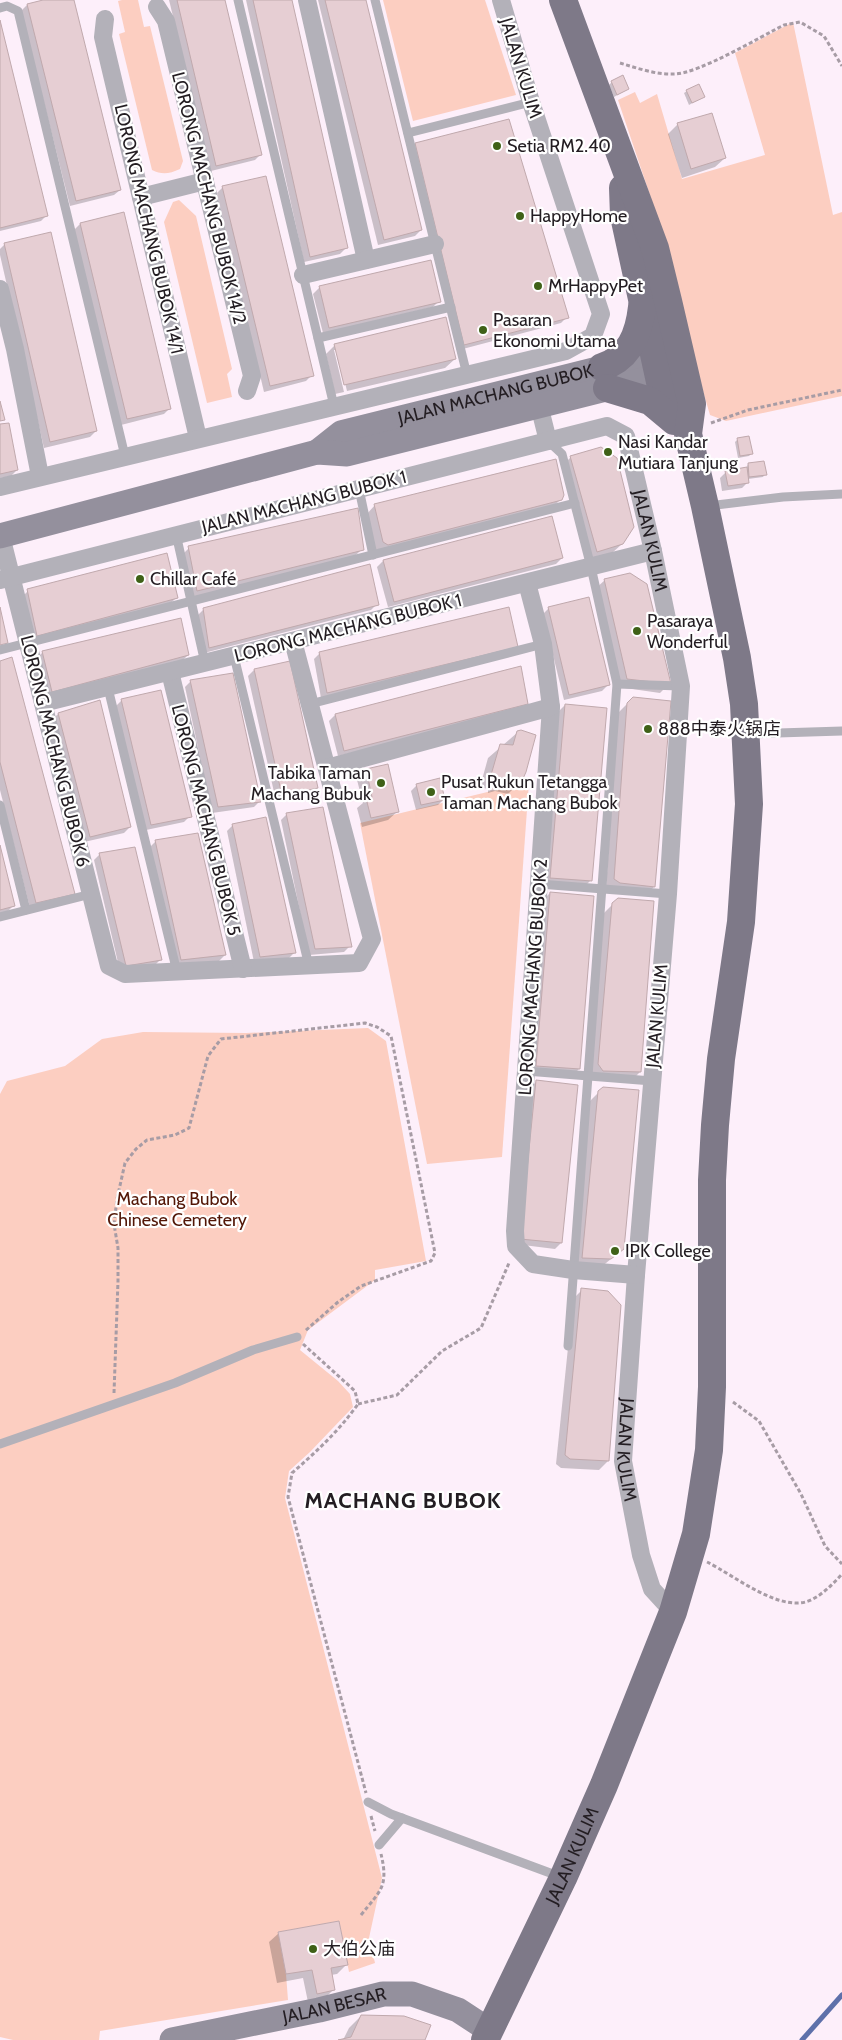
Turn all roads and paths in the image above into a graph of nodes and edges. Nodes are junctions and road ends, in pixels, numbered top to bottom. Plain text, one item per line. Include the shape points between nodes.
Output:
1 (238, 0) edge
2 (307, 0) edge
3 (376, 0) edge
4 (501, 0) edge
5 (563, 0) edge
6 (157, 7) dead end
7 (0, 8) edge
8 (105, 18) dead end
9 (620, 63) dead end
10 (842, 66) edge
11 (531, 102) junction
12 (408, 133) junction
13 (621, 157) junction
14 (205, 181) junction
15 (141, 197) junction
16 (435, 244) junction
17 (366, 260) junction
18 (303, 275) junction
19 (0, 289) edge
20 (643, 304) junction
21 (450, 307) junction
22 (318, 338) junction
23 (669, 362) junction
24 (467, 375) junction
25 (605, 378) junction
26 (842, 390) edge
27 (247, 391) dead end
28 (539, 405) junction
29 (334, 406) junction
30 (667, 414) junction
31 (607, 426) joint
32 (688, 434) junction
33 (198, 438) junction
34 (548, 441) junction
35 (344, 444) junction
36 (125, 456) junction
37 (40, 476) junction
38 (0, 487) edge
39 (358, 489) junction
40 (842, 494) edge
41 (575, 503) junction
42 (705, 506) junction
43 (176, 534) junction
44 (1, 536) edge
45 (653, 551) junction
46 (373, 555) junction
47 (592, 567) junction
48 (6, 578) edge
49 (527, 583) junction
50 (191, 601) junction
51 (293, 641) junction
52 (28, 643) junction
53 (543, 644) junction
54 (0, 650) edge
55 (234, 656) junction
56 (205, 663) junction
57 (170, 672) junction
58 (617, 684) junction
59 (681, 686) junction
60 (108, 688) junction
61 (43, 704) junction
62 (310, 704) junction
63 (551, 707) junction
64 (842, 730) edge
65 (746, 734) junction
66 (326, 768) junction
67 (0, 805) edge
68 (539, 884) junction
69 (602, 889) junction
70 (91, 894) junction
71 (668, 894) junction
72 (26, 910) junction
73 (0, 917) edge
74 (309, 966) junction
75 (243, 968) junction
76 (177, 972) junction
77 (526, 1071) junction
78 (588, 1076) junction
79 (652, 1081) junction
80 (516, 1246) junction
81 (573, 1270) junction
82 (636, 1275) junction
83 (297, 1337) junction
84 (568, 1346) dead end
85 (712, 1387) junction
86 (358, 1404) junction
87 (113, 1406) junction
88 (0, 1444) edge
89 (689, 1553) junction
90 (842, 1564) edge
91 (842, 1574) edge
92 (673, 1612) junction
93 (368, 1802) junction
94 (402, 1818) junction
95 (379, 1845) junction
96 (563, 1878) junction
97 (361, 1915) dead end
98 (488, 2035) edge
99 (172, 2040) edge

1 - 18 lane
2 - 17 street
3 - 12 lane
4 - 11 street, JALAN KULIM
5 - 13 main road, JALAN KULIM
6 - 14 street, LORONG MACHANG BUBOK 14/2 via 166,20
7 - 36 lane via 7,6 18,11
8 - 15 street, LORONG MACHANG BUBOK 14/1 via 103,37
9 - 10 path via 674,74 695,69 784,25 800,22 824,36
11 - 12 lane
11 - 24 street, JALAN KULIM via 601,314 593,336 566,351
12 - 16 lane
13 - 20 main road, JALAN KULIM via 624,216
13 - 23 main road, JALAN KULIM via 655,248
14 - 15 street
14 - 27 street, LORONG MACHANG BUBOK 14/2 via 252,376
15 - 33 street, LORONG MACHANG BUBOK 14/1
16 - 17 street
16 - 21 lane
17 - 18 street
18 - 22 lane
19 - 37 street
20 - 23 main road, JALAN KULIM
20 - 25 main road via 635,337
21 - 22 lane
21 - 24 lane
22 - 29 lane
23 - 25 main road, JALAN MACHANG BUBOK
23 - 30 main road, JALAN KULIM
23 - 32 main road, JALAN KULIM via 692,404
24 - 29 street
25 - 28 main road, JALAN MACHANG BUBOK
25 - 30 main road via 650,401
25 - 35 main road, JALAN MACHANG BUBOK
26 - 32 path via 726,416
28 - 34 street
28 - 35 main road, JALAN MACHANG BUBOK
29 - 33 street
29 - 35 street
30 - 32 main road
31 - 34 street, JALAN MACHANG BUBOK 1
31 - 45 street, JALAN KULIM via 626,436
32 - 42 main road, JALAN KULIM
33 - 36 street
34 - 39 street, JALAN MACHANG BUBOK 1
34 - 41 lane via 562,454
35 - 44 main road, JALAN MACHANG BUBOK
36 - 37 street
37 - 38 street
39 - 43 street, JALAN MACHANG BUBOK 1
39 - 46 lane
40 - 42 lane
41 - 46 lane
41 - 47 lane
42 - 65 main road, JALAN KULIM via 737,658
43 - 48 street, JALAN MACHANG BUBOK 1
43 - 50 lane
44 - 48 street, LORONG MACHANG BUBOK 6
45 - 47 street, LORONG MACHANG BUBOK 1
45 - 59 street, JALAN KULIM
46 - 50 lane
47 - 49 street, LORONG MACHANG BUBOK 1
47 - 58 lane
48 - 52 street, LORONG MACHANG BUBOK 6
49 - 51 street, LORONG MACHANG BUBOK 1
49 - 53 street, LORONG MACHANG BUBOK 2
50 - 52 lane
50 - 56 lane
51 - 55 street, LORONG MACHANG BUBOK 1
51 - 62 street
52 - 54 lane
52 - 61 street, LORONG MACHANG BUBOK 6
53 - 62 lane
53 - 63 street, LORONG MACHANG BUBOK 2
55 - 56 street, LORONG MACHANG BUBOK 1
55 - 74 lane
56 - 57 street, LORONG MACHANG BUBOK 1
57 - 60 street, LORONG MACHANG BUBOK 1
57 - 75 street, LORONG MACHANG BUBOK 5
58 - 59 lane
58 - 69 lane
59 - 71 street, JALAN KULIM
60 - 61 street, LORONG MACHANG BUBOK 1
60 - 76 lane
61 - 70 street, LORONG MACHANG BUBOK 6
62 - 66 street
63 - 66 street
63 - 68 street, LORONG MACHANG BUBOK 2
64 - 65 lane
65 - 85 main road, JALAN KULIM via 749,804 741,922 714,1134
66 - 74 street via 372,939 359,963
67 - 72 lane
68 - 69 lane
68 - 77 street, LORONG MACHANG BUBOK 2
69 - 71 lane
69 - 78 lane
70 - 72 lane
70 - 76 street, LORONG MACHANG BUBOK 6 via 109,966 125,974
71 - 79 street, JALAN KULIM
72 - 73 lane
74 - 75 street
75 - 76 street
77 - 78 lane
77 - 80 street, LORONG MACHANG BUBOK 2
78 - 79 lane
78 - 81 lane
79 - 82 street, JALAN KULIM
80 - 81 street via 533,1264
80 - 86 path via 481,1328 442,1351 397,1395
81 - 82 street
81 - 84 lane
82 - 92 street, JALAN KULIM via 623,1461 641,1555 652,1589
83 - 86 path via 355,1391
83 - 87 lane via 253,1350 175,1384
83 - 87 path via 361,1286 431,1261 435,1253 391,1036 365,1023 220,1040 208,1056 189,1128 175,1135 147,1140 125,1163 114,1224 118,1280
85 - 89 main road, JALAN KULIM via 706,1479 696,1534
85 - 90 path via 759,1421 825,1546
86 - 93 path via 320,1450 292,1473 288,1498
87 - 88 lane
89 - 91 path via 763,1594 792,1604 811,1600
89 - 92 main road, JALAN KULIM
92 - 96 main road, JALAN KULIM
93 - 94 lane
93 - 95 path
94 - 95 lane
94 - 96 lane
95 - 97 path via 386,1872 383,1887
96 - 98 main road, JALAN KULIM
98 - 99 main road, JALAN BESAR via 458,2010 412,1994 383,1994

